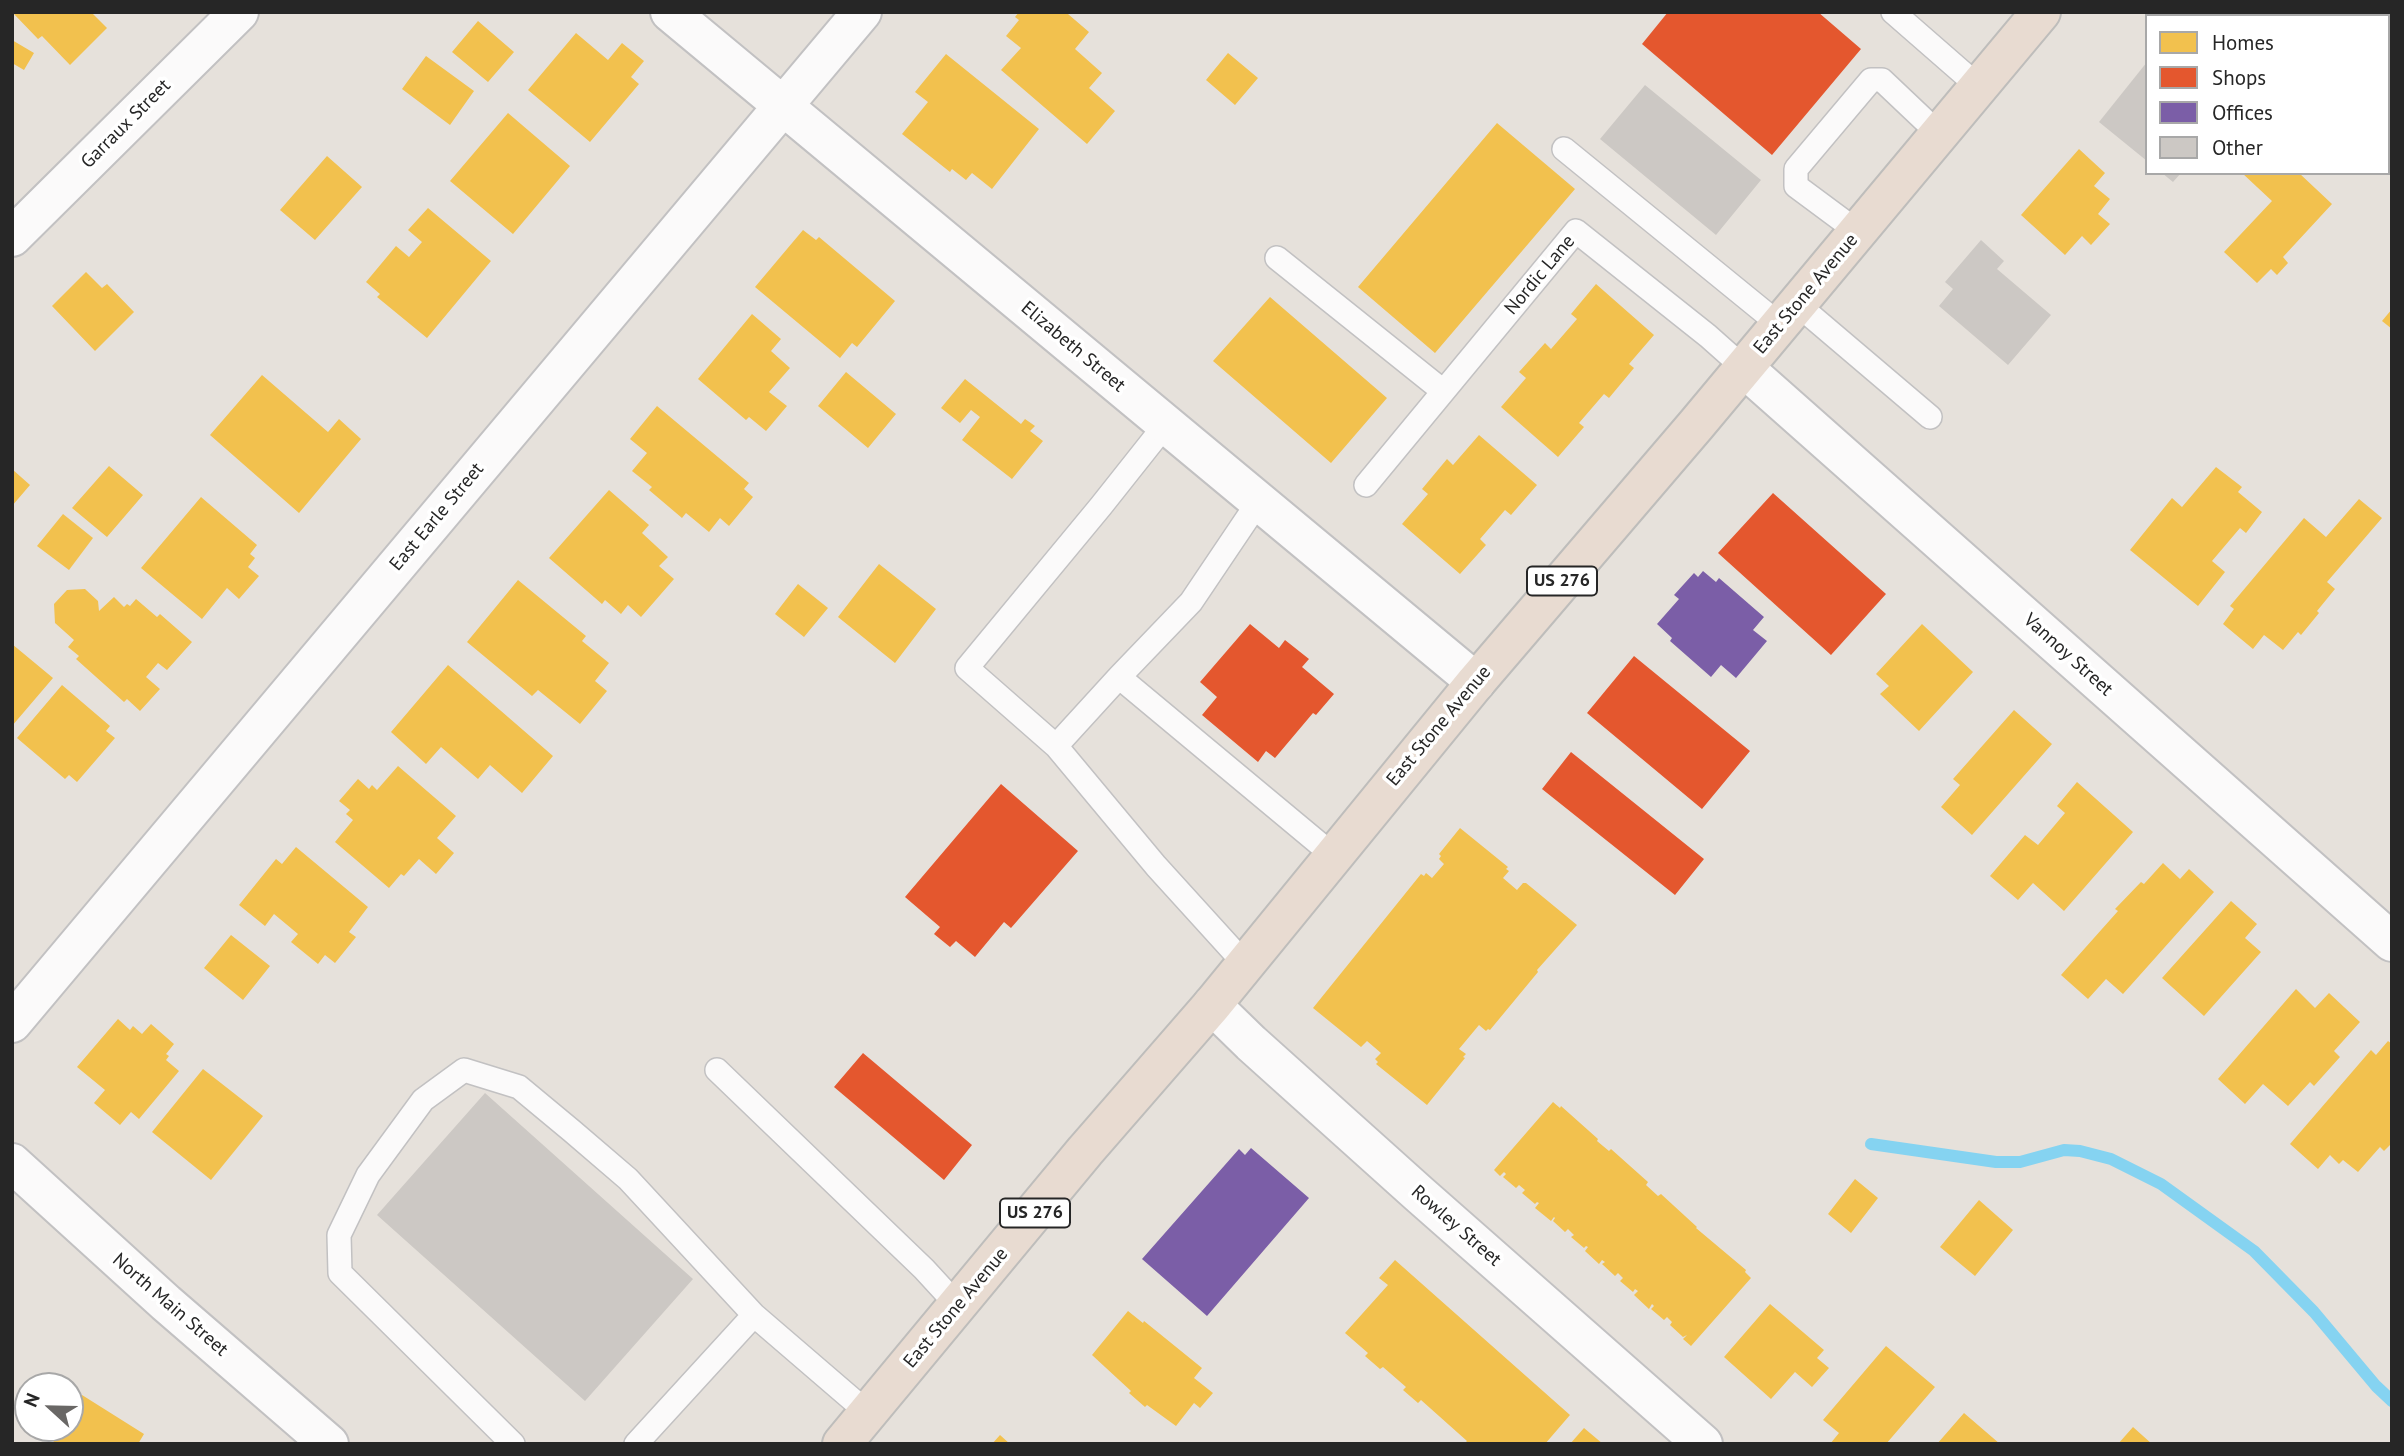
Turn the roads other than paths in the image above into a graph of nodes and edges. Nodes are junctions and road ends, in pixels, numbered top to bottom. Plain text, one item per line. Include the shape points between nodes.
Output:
1 (239, 12) edge
2 (670, 12) edge
3 (862, 12) edge
4 (1893, 12) edge
5 (2041, 12) edge
6 (1979, 87) junction
7 (783, 106) junction
8 (1939, 134) junction
9 (1564, 149) dead end
10 (1857, 232) junction
11 (12, 237) edge
12 (1277, 258) dead end
13 (1788, 315) junction
14 (1744, 368) junction
15 (1443, 391) junction
16 (1930, 417) dead end
17 (1166, 424) junction
18 (1366, 485) dead end
19 (1259, 501) junction
20 (1119, 677) junction
21 (1476, 682) junction
22 (1056, 746) junction
23 (1334, 856) junction
24 (2392, 942) edge
25 (1245, 964) junction
26 (1212, 1005) junction
27 (12, 1023) edge
28 (717, 1070) dead end
29 (12, 1163) edge
30 (958, 1306) junction
31 (754, 1315) junction
32 (868, 1413) junction
33 (309, 1436) edge
34 (513, 1444) edge
35 (636, 1444) edge
36 (842, 1444) edge
37 (1703, 1444) edge

1 - 11 street, Garraux Street
2 - 7 street, Elizabeth Street
3 - 7 street, East Earle Street
4 - 6 lane
5 - 6 highway, East Stone Avenue / US 276
6 - 8 highway, East Stone Avenue / US 276
7 - 17 street, Elizabeth Street
7 - 27 street, East Earle Street
8 - 10 highway, East Stone Avenue / US 276
8 - 10 lane via 1882,80 1871,80 1796,169 1796,186
9 - 13 lane
10 - 13 highway, East Stone Avenue / US 276
12 - 15 lane
13 - 14 highway, East Stone Avenue / US 276
13 - 16 lane
14 - 15 lane, Nordic Lane via 1576,231
14 - 21 highway, East Stone Avenue / US 276
14 - 24 street, Vannoy Street
15 - 18 lane, Nordic Lane
17 - 19 street, Elizabeth Street
17 - 22 lane via 967,668
19 - 20 lane via 1191,603
19 - 21 street, Elizabeth Street
20 - 22 lane
20 - 23 lane
21 - 23 highway, East Stone Avenue / US 276
22 - 25 lane
23 - 25 highway, East Stone Avenue / US 276
25 - 26 highway, East Stone Avenue / US 276
26 - 30 highway, East Stone Avenue / US 276
26 - 37 street, Rowley Street
28 - 30 lane
29 - 33 street, North Main Street
30 - 32 highway, East Stone Avenue / US 276
31 - 32 lane
31 - 34 lane via 628,1179 572,1131 519,1087 464,1070 424,1100 368,1175 339,1236 340,1273
31 - 35 lane
32 - 36 highway, East Stone Avenue / US 276

